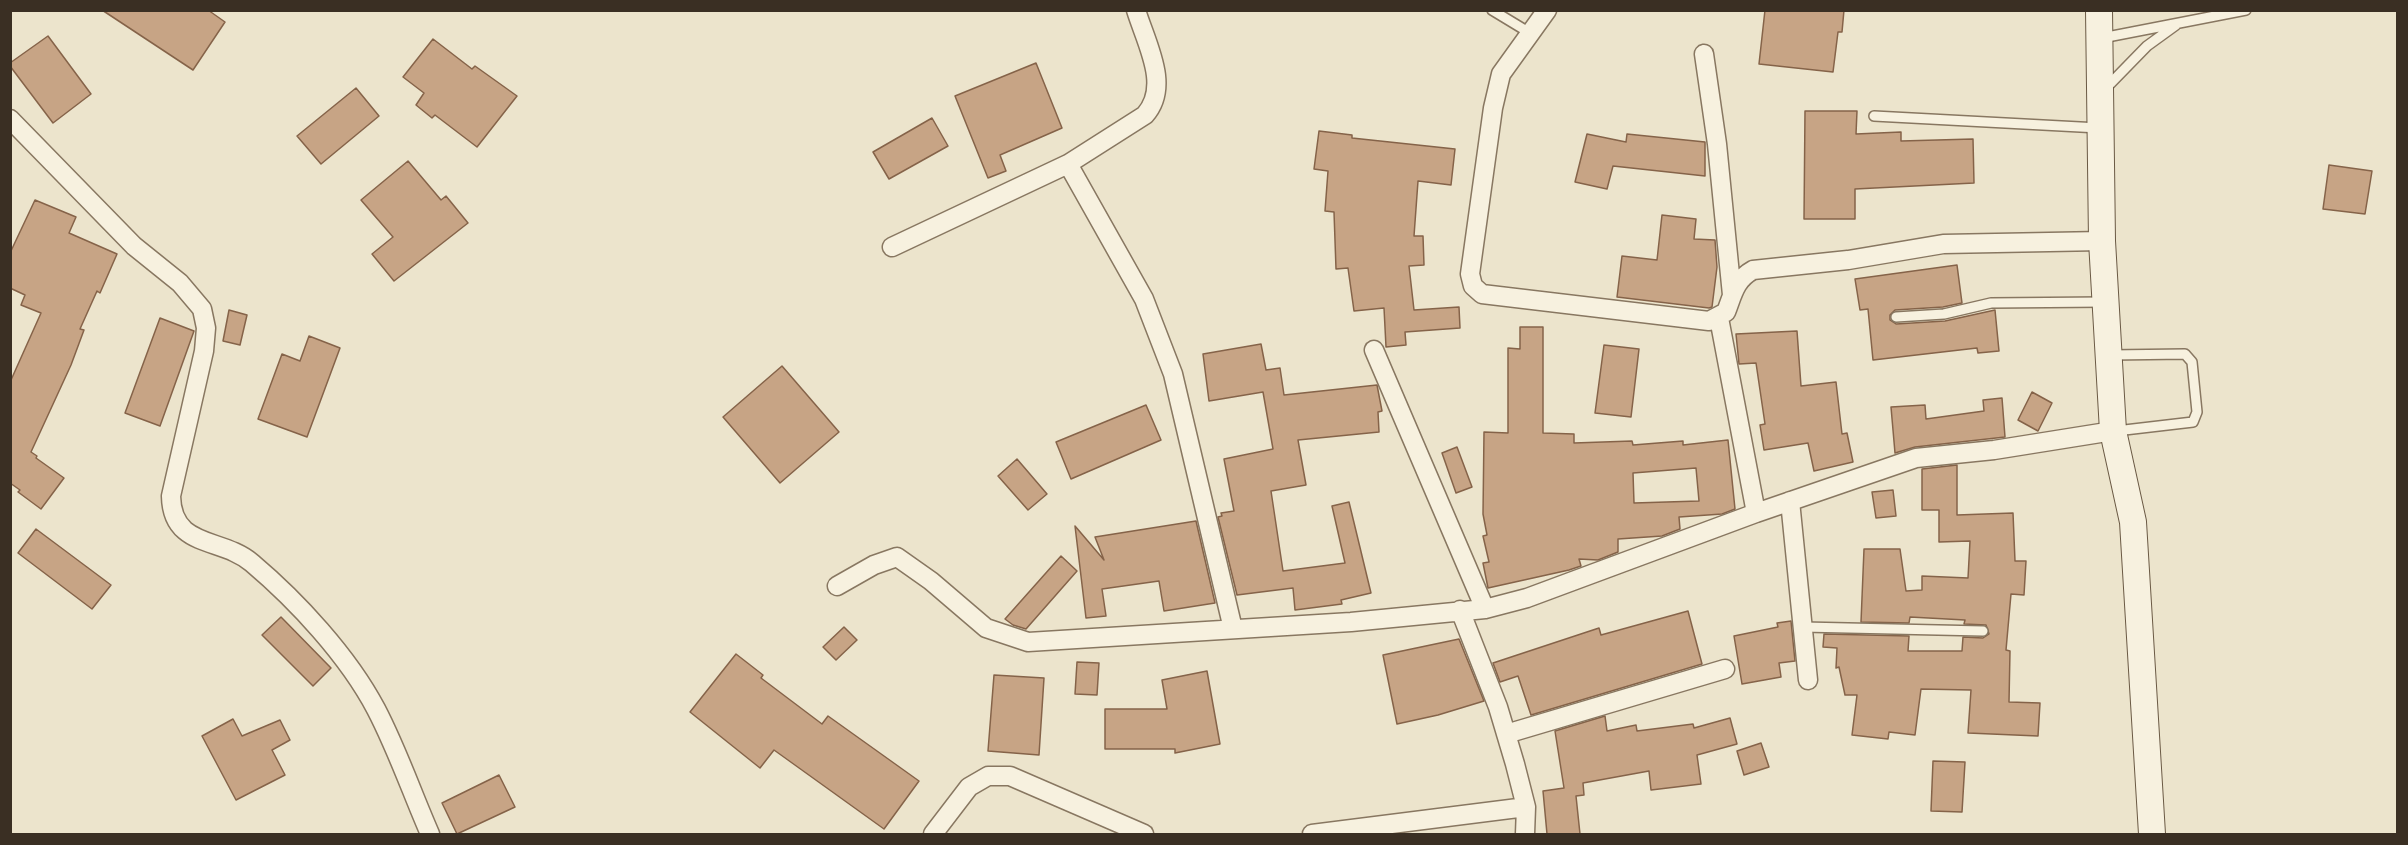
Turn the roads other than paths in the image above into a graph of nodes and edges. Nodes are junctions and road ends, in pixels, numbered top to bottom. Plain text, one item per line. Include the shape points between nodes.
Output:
1 (1136, 10) edge
2 (1492, 10) edge
3 (1547, 10) edge
4 (2099, 10) edge
5 (2246, 10) edge
6 (2198, 15) edge
7 (2178, 24) junction
8 (1530, 33) junction
9 (2099, 38) junction
10 (1704, 54) dead end
11 (2101, 94) junction
12 (1874, 116) dead end
13 (10, 119) edge
14 (2101, 128) junction
15 (1068, 164) junction
16 (2102, 241) junction
17 (892, 247) dead end
18 (1732, 297) junction
19 (2106, 302) junction
20 (1896, 317) dead end
21 (1719, 318) junction
22 (1374, 350) dead end
23 (2109, 355) junction
24 (2113, 431) junction
25 (1790, 501) junction
26 (1756, 513) junction
27 (837, 586) dead end
28 (1485, 609) junction
29 (1460, 610) junction
30 (1803, 627) junction
31 (1233, 629) junction
32 (1983, 631) dead end
33 (1725, 669) dead end
34 (1809, 680) dead end
35 (1506, 734) junction
36 (1526, 807) junction
37 (430, 834) edge
38 (933, 834) edge
39 (1144, 834) edge
40 (1312, 834) edge
41 (1525, 834) edge
42 (2152, 834) edge

1 - 15 street via 1158,84 1153,106
2 - 8 lane
3 - 8 street
4 - 9 street
5 - 6 lane
6 - 7 lane
7 - 9 lane
7 - 11 lane via 2119,73
8 - 21 street via 1501,74 1493,108 1470,274 1473,286 1482,294 1695,321
9 - 11 street
10 - 18 street
11 - 14 street
12 - 14 lane
13 - 37 street via 134,246 180,283 202,309 206,328 204,351 171,496 175,520 184,531 250,561 332,644 376,708
14 - 16 street
15 - 17 street
15 - 31 street via 1144,299 1173,374
16 - 18 street via 1943,244 1753,270 1736,284
16 - 19 street
18 - 21 street
19 - 20 lane via 1991,303 1944,314
19 - 23 street
21 - 26 street
22 - 28 street
23 - 24 street
23 - 24 lane via 2185,354 2192,362 2197,412 2193,422
24 - 25 street via 1916,458
24 - 42 street via 2133,522
25 - 26 street
25 - 30 street
26 - 28 street via 1527,598
27 - 31 street via 897,557 932,581 986,628 1028,642
28 - 29 street
29 - 31 street
29 - 35 street
30 - 32 lane
30 - 34 street
33 - 35 street
35 - 36 street
36 - 40 street
36 - 41 street
38 - 39 street via 969,787 988,776 1011,776

